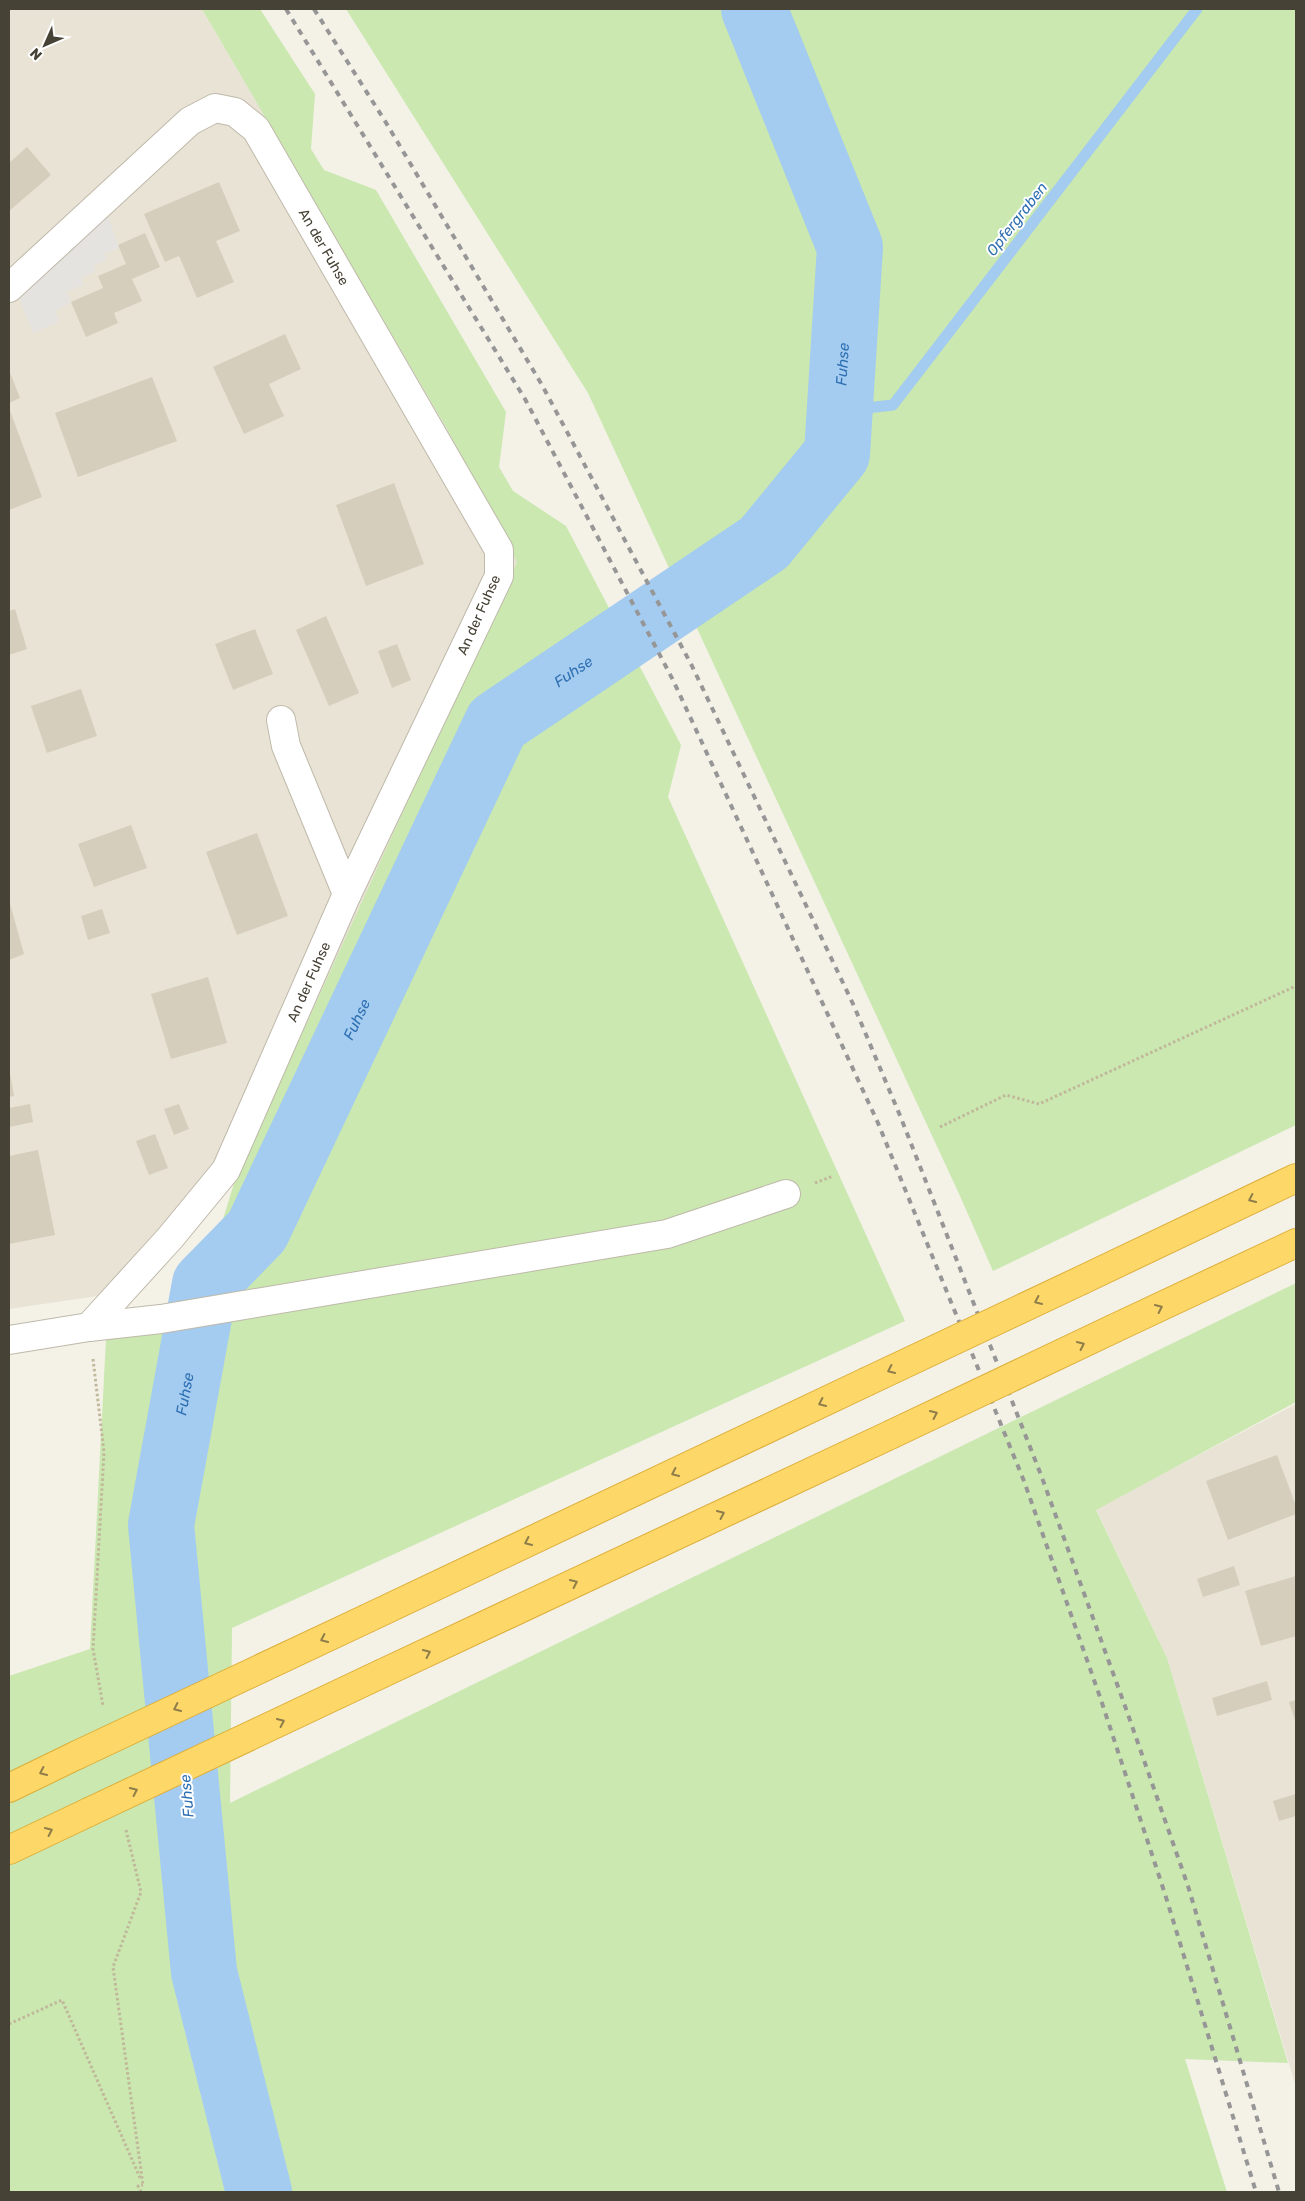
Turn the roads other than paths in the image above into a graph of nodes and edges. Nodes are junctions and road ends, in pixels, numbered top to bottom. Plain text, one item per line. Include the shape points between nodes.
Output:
1 (9, 288) edge
2 (280, 720) dead end
3 (347, 894) junction
4 (1296, 1178) edge
5 (786, 1194) dead end
6 (1296, 1243) edge
7 (90, 1326) junction
8 (9, 1340) edge
9 (9, 1788) edge
10 (9, 1850) edge

1 - 3 street, An der Fuhse via 190,121 215,108 235,112 256,129 499,550 499,576
2 - 3 street via 286,746
3 - 7 street, An der Fuhse via 226,1170
4 -> 9 highway, bridge
5 - 7 street via 667,1234 161,1320
10 -> 6 highway, bridge
7 - 8 street

